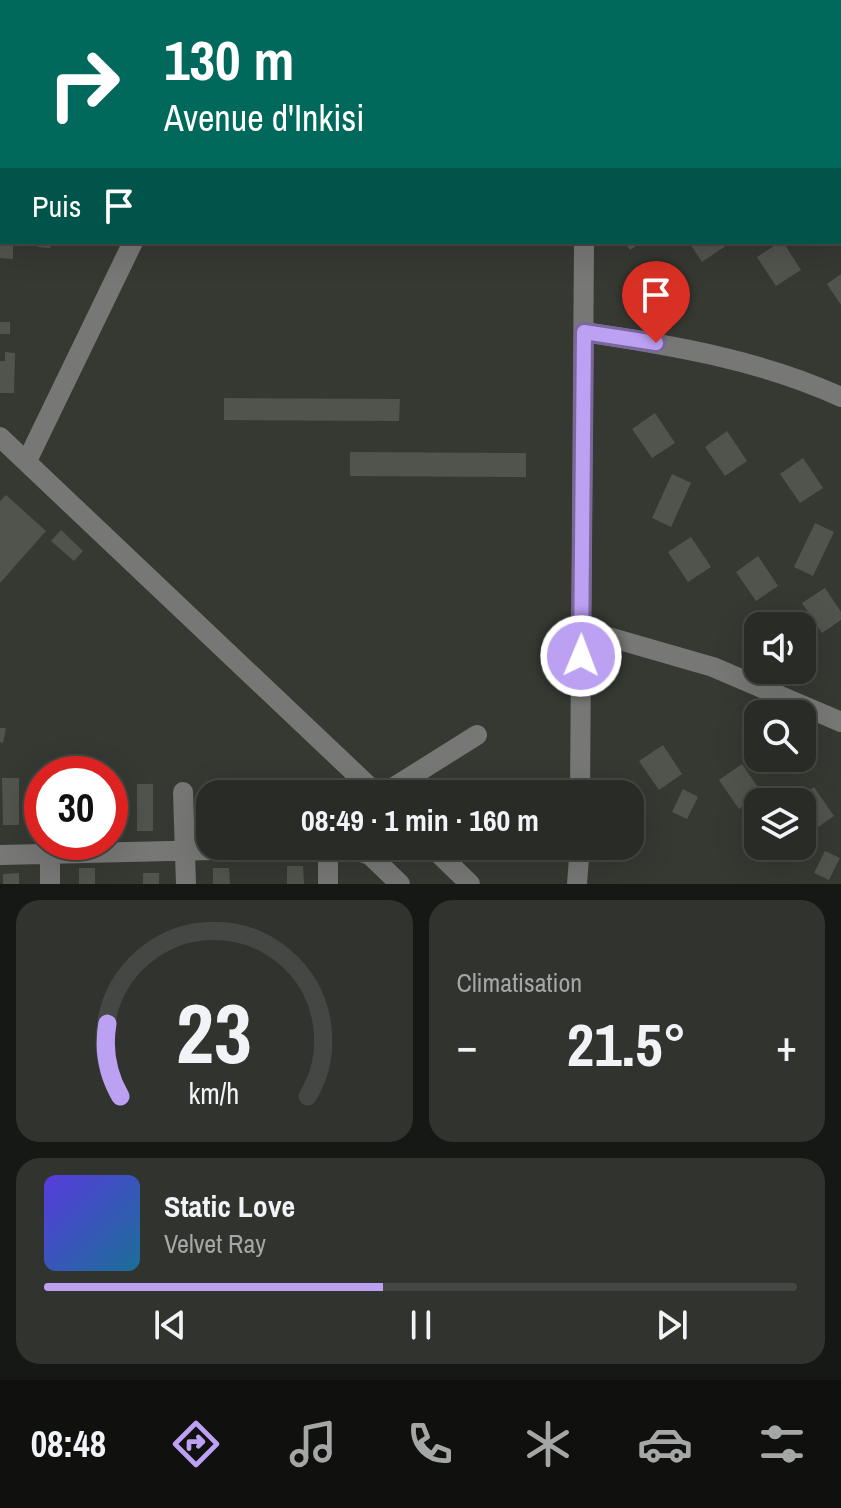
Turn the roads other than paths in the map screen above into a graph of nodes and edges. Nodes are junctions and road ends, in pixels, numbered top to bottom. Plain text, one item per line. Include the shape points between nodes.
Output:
1 (132, 244) edge
2 (584, 244) edge
3 (584, 332) junction
4 (841, 397) edge
5 (3, 447) edge
6 (27, 461) junction
7 (581, 629) junction
8 (841, 722) edge
9 (477, 735) dead end
10 (365, 780) edge
11 (403, 780) edge
12 (580, 780) edge
13 (183, 792) dead end
14 (128, 850) edge
15 (186, 851) junction
16 (196, 851) edge
17 (24, 852) edge
18 (0, 855) edge
19 (50, 860) edge
20 (328, 860) edge
21 (373, 860) edge
22 (445, 860) edge
23 (579, 860) edge
24 (50, 884) edge
25 (186, 884) edge
26 (328, 884) edge
27 (400, 884) edge
28 (470, 884) edge
29 (577, 884) edge

1 - 6 street
2 - 3 street
3 - 4 street via 785,374
3 - 7 street
5 - 6 street
6 - 10 street
7 - 8 street via 713,667
7 - 12 street
9 - 11 street
13 - 15 street
14 - 15 street
15 - 16 street
15 - 25 street
17 - 18 street
19 - 24 street
20 - 26 street
21 - 27 street
22 - 28 street
23 - 29 street

